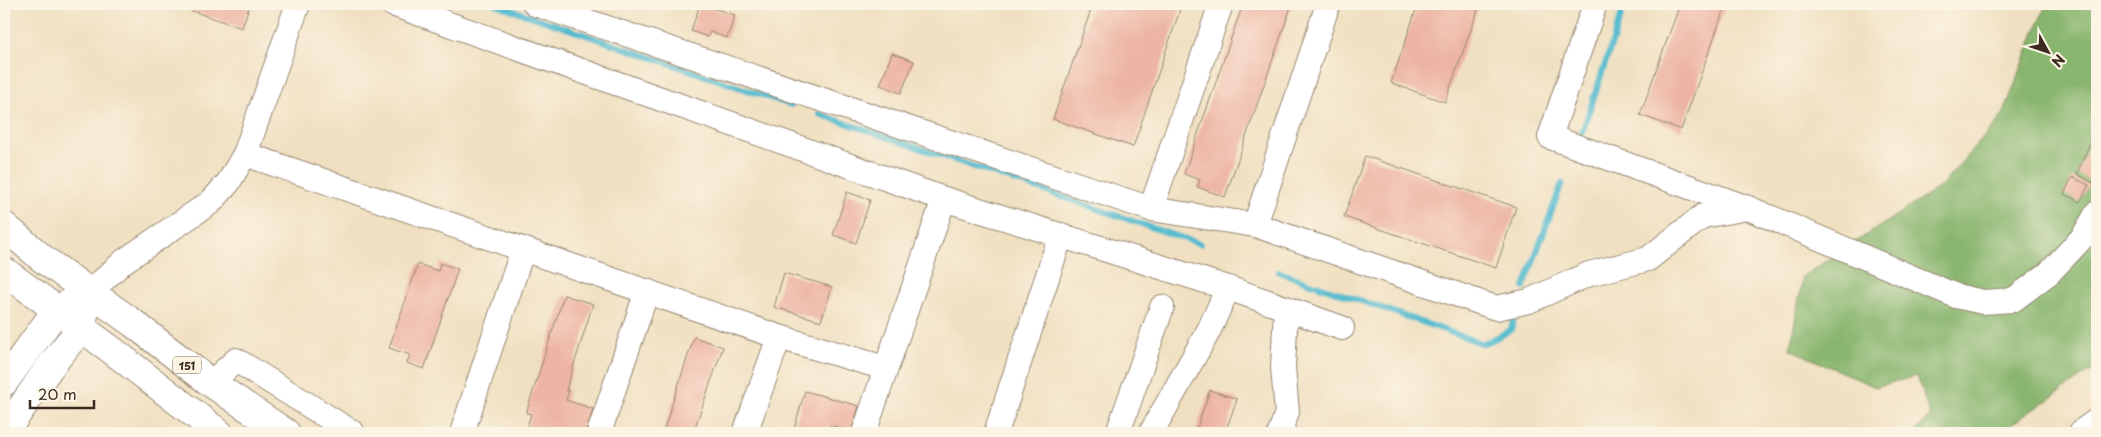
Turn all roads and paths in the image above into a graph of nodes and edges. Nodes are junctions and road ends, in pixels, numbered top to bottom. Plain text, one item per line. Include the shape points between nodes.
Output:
1 (298, 4) edge
2 (392, 4) edge
3 (535, 4) edge
4 (1221, 4) edge
5 (1328, 4) edge
6 (1595, 4) edge
7 (245, 154) junction
8 (944, 199) junction
9 (1748, 208) junction
10 (1150, 209) junction
11 (2097, 214) edge
12 (1255, 225) junction
13 (4, 226) edge
14 (1061, 235) junction
15 (523, 249) junction
16 (4, 271) edge
17 (1228, 288) junction
18 (647, 291) junction
19 (90, 292) junction
20 (1162, 307) dead end
21 (1286, 308) junction
22 (56, 311) junction
23 (1342, 328) dead end
24 (80, 329) junction
25 (779, 337) junction
26 (885, 368) junction
27 (4, 382) edge
28 (211, 383) junction
29 (1120, 428) edge
30 (4, 433) edge
31 (219, 433) edge
32 (286, 433) edge
33 (353, 433) edge
34 (462, 433) edge
35 (599, 433) edge
36 (745, 433) edge
37 (864, 433) edge
38 (996, 433) edge
39 (1146, 433) edge
40 (1151, 433) edge
41 (1280, 433) edge

1 - 7 street
2 - 8 street
3 - 10 street
4 - 10 street
5 - 12 street
6 - 9 street via 1550,137
7 - 15 street
7 - 19 street via 228,183 211,202 124,260
8 - 14 street
8 - 26 street
9 - 11 street via 1956,296 1983,302 2013,300 2049,273 2083,237
9 - 12 street via 1703,216 1648,259 1589,274 1529,301 1496,308
10 - 12 street
13 - 19 main road
14 - 17 street
14 - 38 street
15 - 18 street
15 - 34 street
16 - 22 main road
17 - 21 street
17 - 40 street via 1209,330
18 - 25 street
18 - 35 street
19 - 22 main road
19 - 24 main road
19 - 28 main road, 151
20 - 29 street
21 - 23 street
21 - 41 street via 1283,368 1287,412
22 - 24 main road
22 - 27 main road
24 - 30 main road
24 - 31 main road
25 - 26 street
25 - 36 street
26 - 37 street
28 - 32 main road, 151
28 - 33 street via 236,360
29 - 39 street

